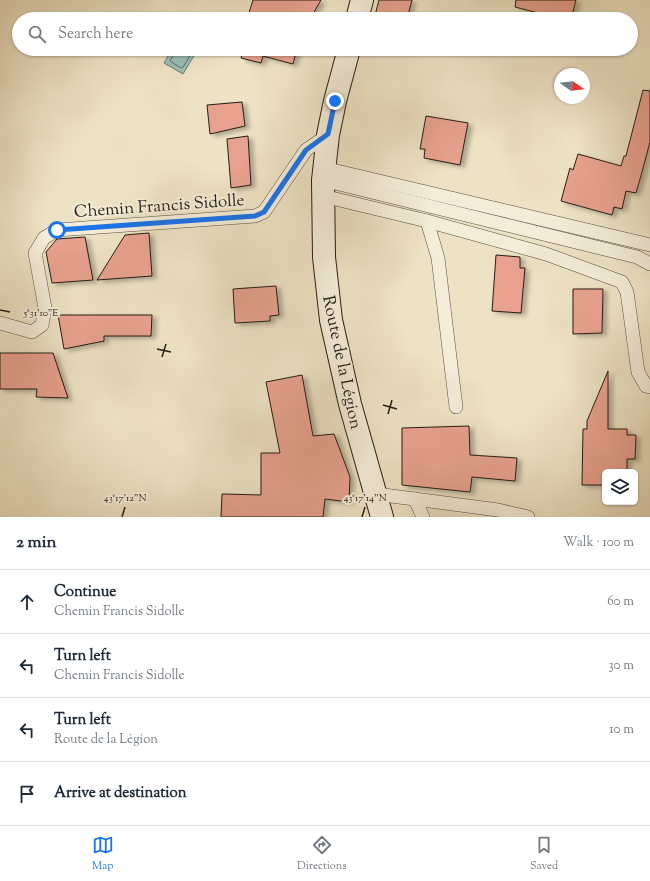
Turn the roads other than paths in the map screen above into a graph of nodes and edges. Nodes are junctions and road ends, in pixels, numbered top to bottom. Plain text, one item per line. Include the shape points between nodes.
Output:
1 (362, 0) edge
2 (358, 12) edge
3 (347, 56) edge
4 (328, 134) junction
5 (324, 182) junction
6 (427, 221) junction
7 (650, 245) edge
8 (650, 264) edge
9 (0, 323) edge
10 (650, 387) edge
11 (456, 407) dead end
12 (376, 494) junction
13 (415, 499) junction
14 (382, 517) edge
15 (423, 517) edge
16 (528, 517) edge

1 - 2 main road
3 - 4 main road, Route de la Légion
4 - 5 main road, Route de la Légion
4 - 9 lane, Chemin Francis Sidolle via 306,150 264,212 255,216 57,230 44,238 35,253 45,308 42,325 32,332
5 - 6 lane
5 - 7 lane
5 - 8 lane via 637,257
5 - 12 main road, Route de la Légion via 324,257 331,320 350,404
6 - 10 lane via 546,254 622,282 627,292 638,372 646,386
6 - 11 lane via 438,258
12 - 13 lane
12 - 14 main road, Route de la Légion
13 - 15 lane
13 - 16 lane via 498,510

